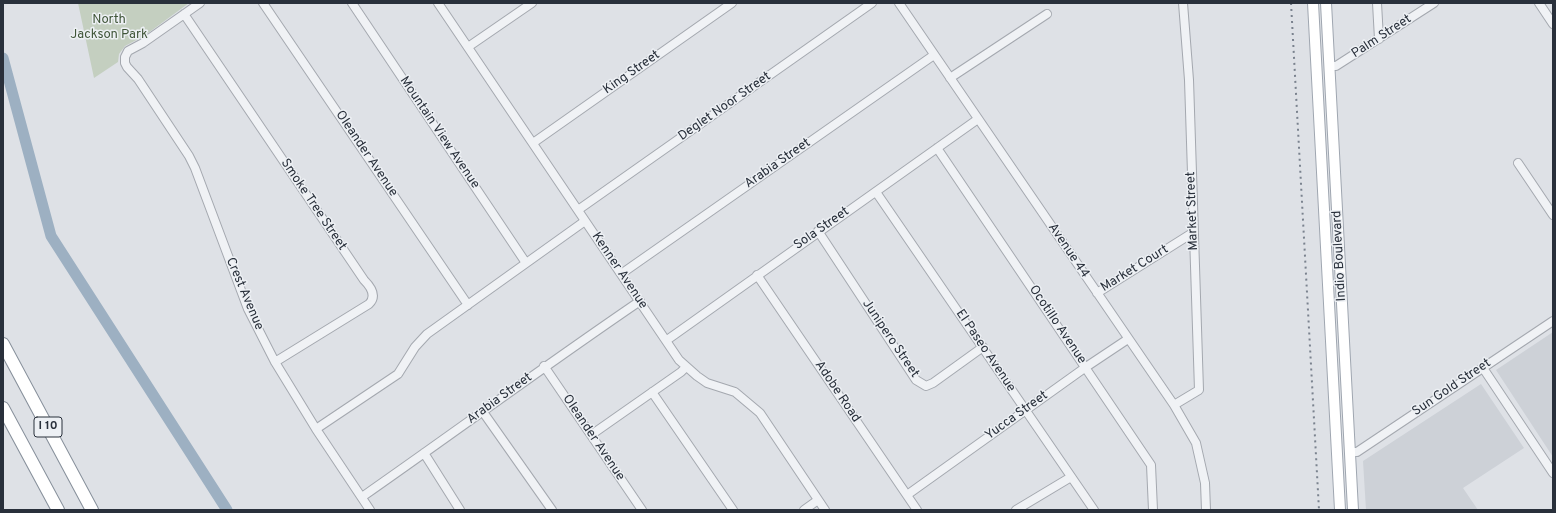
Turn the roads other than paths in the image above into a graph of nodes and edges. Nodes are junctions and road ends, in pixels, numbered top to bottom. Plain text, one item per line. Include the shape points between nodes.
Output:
1 (200, 3) edge
2 (263, 3) edge
3 (352, 3) edge
4 (438, 3) edge
5 (532, 3) edge
6 (732, 3) edge
7 (872, 3) edge
8 (899, 3) edge
9 (1183, 3) edge
10 (1313, 3) edge
11 (1326, 3) edge
12 (1377, 3) edge
13 (1434, 3) edge
14 (1539, 3) edge
15 (184, 14) junction
16 (1047, 14) dead end
17 (1553, 24) edge
18 (1379, 39) junction
19 (468, 48) junction
20 (934, 54) junction
21 (1329, 66) junction
22 (950, 78) junction
23 (1317, 84) junction
24 (978, 119) junction
25 (533, 142) junction
26 (937, 148) junction
27 (1518, 163) dead end
28 (876, 192) junction
29 (578, 210) junction
30 (1553, 215) edge
31 (585, 222) junction
32 (818, 231) junction
33 (1194, 232) junction
34 (526, 263) junction
35 (622, 274) junction
36 (757, 275) junction
37 (1097, 293) junction
38 (640, 301) junction
39 (468, 305) junction
40 (1553, 321) edge
41 (1128, 339) junction
42 (666, 340) junction
43 (3, 344) edge
44 (983, 346) junction
45 (275, 362) junction
46 (544, 366) junction
47 (686, 367) junction
48 (1086, 367) junction
49 (1483, 368) junction
50 (1334, 389) junction
51 (652, 392) junction
52 (1174, 405) junction
53 (3, 408) edge
54 (1025, 410) junction
55 (483, 412) junction
56 (316, 429) junction
57 (591, 435) junction
58 (1350, 452) junction
59 (424, 453) junction
60 (1553, 473) edge
61 (1338, 474) junction
62 (1071, 477) junction
63 (906, 495) junction
64 (362, 497) junction
65 (818, 500) junction
66 (58, 510) edge
67 (92, 510) edge
68 (370, 510) edge
69 (460, 510) edge
70 (552, 510) edge
71 (642, 510) edge
72 (733, 510) edge
73 (804, 510) edge
74 (825, 510) edge
75 (916, 510) edge
76 (1016, 510) edge
77 (1094, 510) edge
78 (1153, 510) edge
79 (1206, 510) edge
80 (1340, 510) edge
81 (1353, 510) edge

1 - 15 street, Crest Avenue
2 - 39 street, Oleander Avenue
3 - 34 street, Mountain View Avenue
4 - 19 street, Kenner Avenue
5 - 19 street
6 - 25 street, King Street
7 - 29 street, Deglet Noor Street
8 - 20 street, Avenue 44
9 - 33 street, Market Street via 1189,80
10 - 21 main road via 1318,18 1321,52
10 - 23 main road, Indio Boulevard
11 - 21 main road, Indio Boulevard
12 - 18 street
13 - 18 street, Palm Street
14 - 17 street
15 - 45 street, Crest Avenue via 126,54 125,63 180,140 195,168 248,309
15 - 45 street, Smoke Tree Street via 372,290 373,299 369,304
16 - 22 street
18 - 21 street, Palm Street via 1336,66
19 - 25 street, Kenner Avenue
20 - 22 street, Avenue 44
20 - 35 street, Arabia Street
21 - 23 main road
21 - 58 main road, Indio Boulevard
22 - 24 street, Avenue 44
23 - 50 main road, Indio Boulevard
24 - 26 street, Sola Street
24 - 37 street, Avenue 44
25 - 29 street, Kenner Avenue
26 - 28 street, Sola Street
26 - 48 street, Ocotillo Avenue
27 - 30 street
28 - 32 street, Sola Street
28 - 44 street, El Paseo Avenue
29 - 31 street, Kenner Avenue
31 - 34 street
31 - 35 street, Kenner Avenue
32 - 36 street, Sola Street
32 - 44 street, Junipero Street via 916,380 926,386 934,383
33 - 37 street, Market Court
33 - 52 street, Market Street via 1199,390
34 - 39 street
35 - 38 street, Kenner Avenue
36 - 42 street, Sola Street
36 - 63 street, Adobe Road
37 - 41 street, Avenue 44
38 - 42 street, Kenner Avenue
38 - 46 street, Arabia Street
39 - 56 street via 427,334 415,347 398,374
40 - 49 street, Sun Gold Street
41 - 48 street, Yucca Street
41 - 52 street, Avenue 44
42 - 47 street, Kenner Avenue
43 - 67 highway, I 10
44 - 54 street, El Paseo Avenue
45 - 56 street, Crest Avenue
46 - 55 street, Arabia Street
46 - 57 street, Oleander Avenue
47 - 51 street
47 - 65 street, Kenner Avenue via 708,383 735,392 760,413
48 - 54 street, Yucca Street
48 - 78 street, Ocotillo Avenue via 1151,465
49 - 58 street, Sun Gold Street via 1357,452
49 - 60 street
50 - 58 main road via 1340,407 1342,440
50 - 61 main road, Indio Boulevard
51 - 57 street
51 - 72 street
52 - 79 street, Avenue 44 via 1196,443 1205,483
53 - 66 highway, I 10
54 - 62 street, El Paseo Avenue
54 - 63 street, Yucca Street
55 - 59 street, Arabia Street
55 - 70 street
56 - 64 street, Crest Avenue
57 - 71 street, Oleander Avenue
58 - 61 main road via 1342,462
58 - 81 main road, Indio Boulevard
59 - 64 street, Arabia Street
59 - 69 street
61 - 80 main road, Indio Boulevard
62 - 76 street
62 - 77 street, El Paseo Avenue
63 - 75 street, Adobe Road
64 - 68 street, Crest Avenue
65 - 73 street
65 - 74 street, Kenner Avenue

